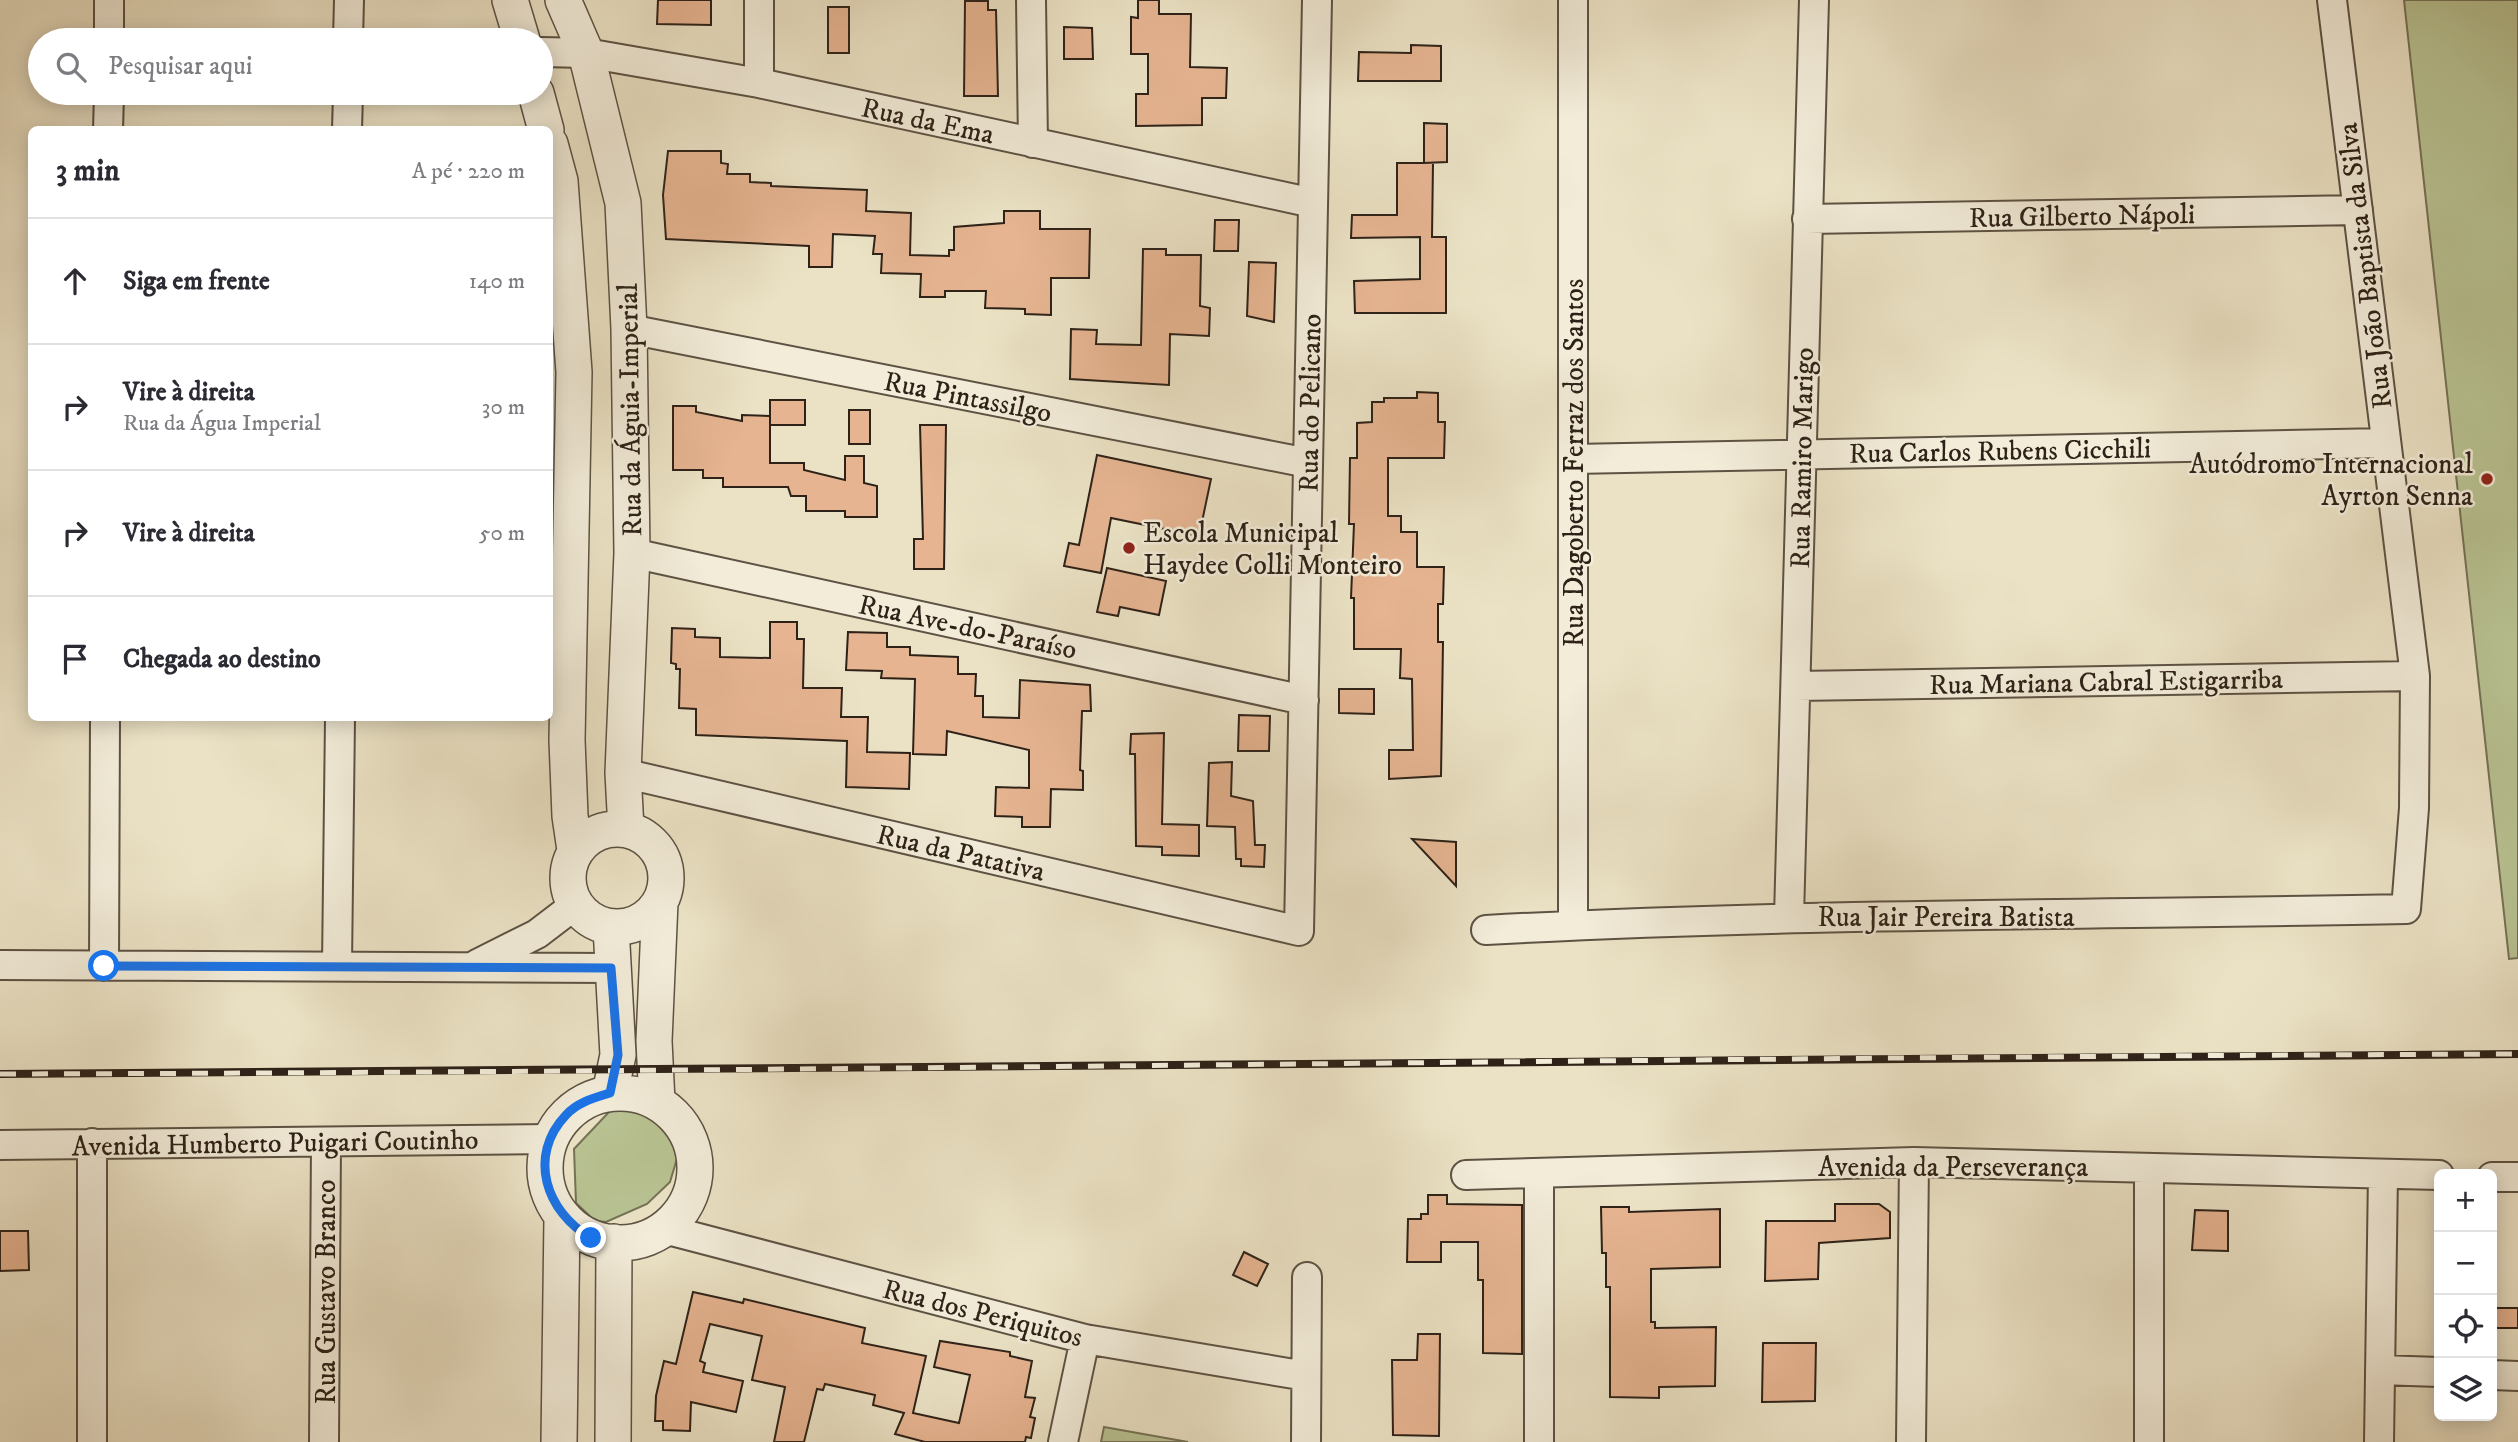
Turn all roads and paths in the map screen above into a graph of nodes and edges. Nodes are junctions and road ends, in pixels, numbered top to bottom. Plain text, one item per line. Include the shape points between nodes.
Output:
1 (109, 0) edge
2 (349, 0) edge
3 (510, 0) edge
4 (563, 0) edge
5 (759, 0) edge
6 (1031, 0) edge
7 (1317, 0) edge
8 (1573, 0) edge
9 (1814, 0) edge
10 (2332, 0) edge
11 (109, 28) edge
12 (348, 28) edge
13 (518, 28) edge
14 (553, 52) edge
15 (586, 52) junction
16 (759, 83) junction
17 (108, 105) edge
18 (348, 105) edge
19 (539, 105) edge
20 (108, 126) edge
21 (347, 126) edge
22 (545, 126) edge
23 (1033, 143) junction
24 (553, 155) edge
25 (1313, 202) junction
26 (2358, 210) junction
27 (1807, 219) junction
28 (629, 329) junction
29 (2385, 443) junction
30 (1801, 453) junction
31 (1573, 459) junction
32 (1308, 463) junction
33 (632, 552) junction
34 (2415, 676) junction
35 (1797, 687) junction
36 (1304, 700) junction
37 (105, 721) edge
38 (340, 721) edge
39 (623, 773) junction
40 (626, 829) junction
41 (575, 850) junction
42 (660, 902) junction
43 (575, 905) junction
44 (2406, 909) joint
45 (1789, 917) junction
46 (1573, 925) junction
47 (611, 927) junction
48 (1486, 930) dead end
49 (1300, 931) joint
50 (0, 965) edge
51 (337, 965) junction
52 (104, 966) junction
53 (474, 966) junction
54 (611, 968) junction
55 (610, 1093) junction
56 (657, 1102) junction
57 (550, 1139) junction
58 (326, 1142) junction
59 (93, 1143) junction
60 (0, 1145) edge
61 (1914, 1162) junction
62 (2149, 1168) junction
63 (1539, 1173) junction
64 (2383, 1174) junction
65 (1466, 1175) dead end
66 (2434, 1175) edge
67 (2497, 1177) edge
68 (2518, 1177) edge
69 (562, 1217) junction
70 (664, 1230) junction
71 (614, 1242) junction
72 (1307, 1277) dead end
73 (1085, 1339) junction
74 (2380, 1370) junction
75 (2434, 1372) edge
76 (2497, 1375) edge
77 (1306, 1376) junction
78 (2518, 1376) edge
79 (92, 1442) edge
80 (324, 1442) edge
81 (559, 1442) edge
82 (613, 1442) edge
83 (1063, 1442) edge
84 (1306, 1442) edge
85 (1539, 1442) edge
86 (1912, 1442) edge
87 (2149, 1442) edge
88 (2379, 1442) edge

1 - 11 street
2 - 12 street
3 - 13 street
4 - 15 street, Rua da Águia-Imperial
5 - 16 street
6 - 23 street
7 - 25 street, Rua do Pelicano
8 - 31 street, Rua Dagoberto Ferraz dos Santos
9 - 27 street, Rua Ramiro Marigo
10 - 26 street, Rua João Baptista da Silva
14 - 15 street, Rua da Ema
15 - 16 street, Rua da Ema
15 - 28 street, Rua da Águia-Imperial via 623,203
16 - 23 street, Rua da Ema
17 - 20 street
18 - 21 street
19 - 22 street
23 - 25 street, Rua da Ema
24 - 41 street, Rua da Águia-Imperial via 560,181 574,372 567,740
25 - 32 street, Rua do Pelicano
26 - 27 street, Rua Gilberto Nápoli
26 - 29 street, Rua João Baptista da Silva
27 - 30 street, Rua Ramiro Marigo
28 - 32 street, Rua Pintassilgo
28 - 33 street, Rua da Águia-Imperial
29 - 30 street, Rua Carlos Rubens Cicchili
29 - 34 street, Rua João Baptista da Silva
30 - 31 street, Rua Carlos Rubens Cicchili
30 - 35 street, Rua Ramiro Marigo
31 - 46 street, Rua Dagoberto Ferraz dos Santos
32 - 36 street, Rua do Pelicano
33 - 36 street, Rua Ave-do-Paraíso
33 - 39 street, Rua da Águia-Imperial
34 - 35 street, Rua Mariana Cabral Estigarriba
34 - 44 street, Rua João Baptista da Silva via 2414,808
35 - 45 street, Rua Ramiro Marigo
36 - 49 street, Rua do Pelicano
37 - 52 street
38 - 51 street
39 - 40 street, Rua da Águia-Imperial
39 - 49 street, Rua da Patativa
40 - 41 street via 597,832
40 - 42 street via 641,834 662,857 666,872
41 - 43 street via 567,877
42 - 47 street via 639,922
42 - 56 street via 654,1041
43 - 47 street via 584,916
43 - 53 street via 537,934
44 - 45 street, Rua Jair Pereira Batista
45 - 46 street, Rua Jair Pereira Batista
46 - 48 street, Rua Jair Pereira Batista
47 - 54 street
50 - 52 street
51 - 52 street
51 - 53 street
53 - 54 street
54 - 55 street via 618,1055
55 - 56 street
55 - 57 street via 585,1101 566,1114
56 - 70 street via 677,1118 690,1140 696,1164 693,1189 682,1212
57 - 58 street, Avenida Humberto Puigari Coutinho
57 - 69 street via 544,1176
58 - 59 street, Avenida Humberto Puigari Coutinho
58 - 80 street, Rua Gustavo Branco
59 - 60 street, Avenida Humberto Puigari Coutinho
59 - 79 street
61 - 62 street, Avenida da Perseverança
61 - 63 street, Avenida da Perseverança
61 - 86 street
62 - 64 street, Avenida da Perseverança
62 - 87 street
63 - 65 street, Avenida da Perseverança
63 - 85 street
64 - 66 street, Avenida da Perseverança
64 - 74 street
67 - 68 street
69 - 71 street via 591,1238
69 - 81 street
70 - 71 street via 647,1239
70 - 73 street, Rua dos Periquitos
71 - 82 street
72 - 77 street
73 - 77 street, Rua dos Periquitos
73 - 83 street
74 - 75 street
74 - 88 street
76 - 78 street
77 - 84 street

